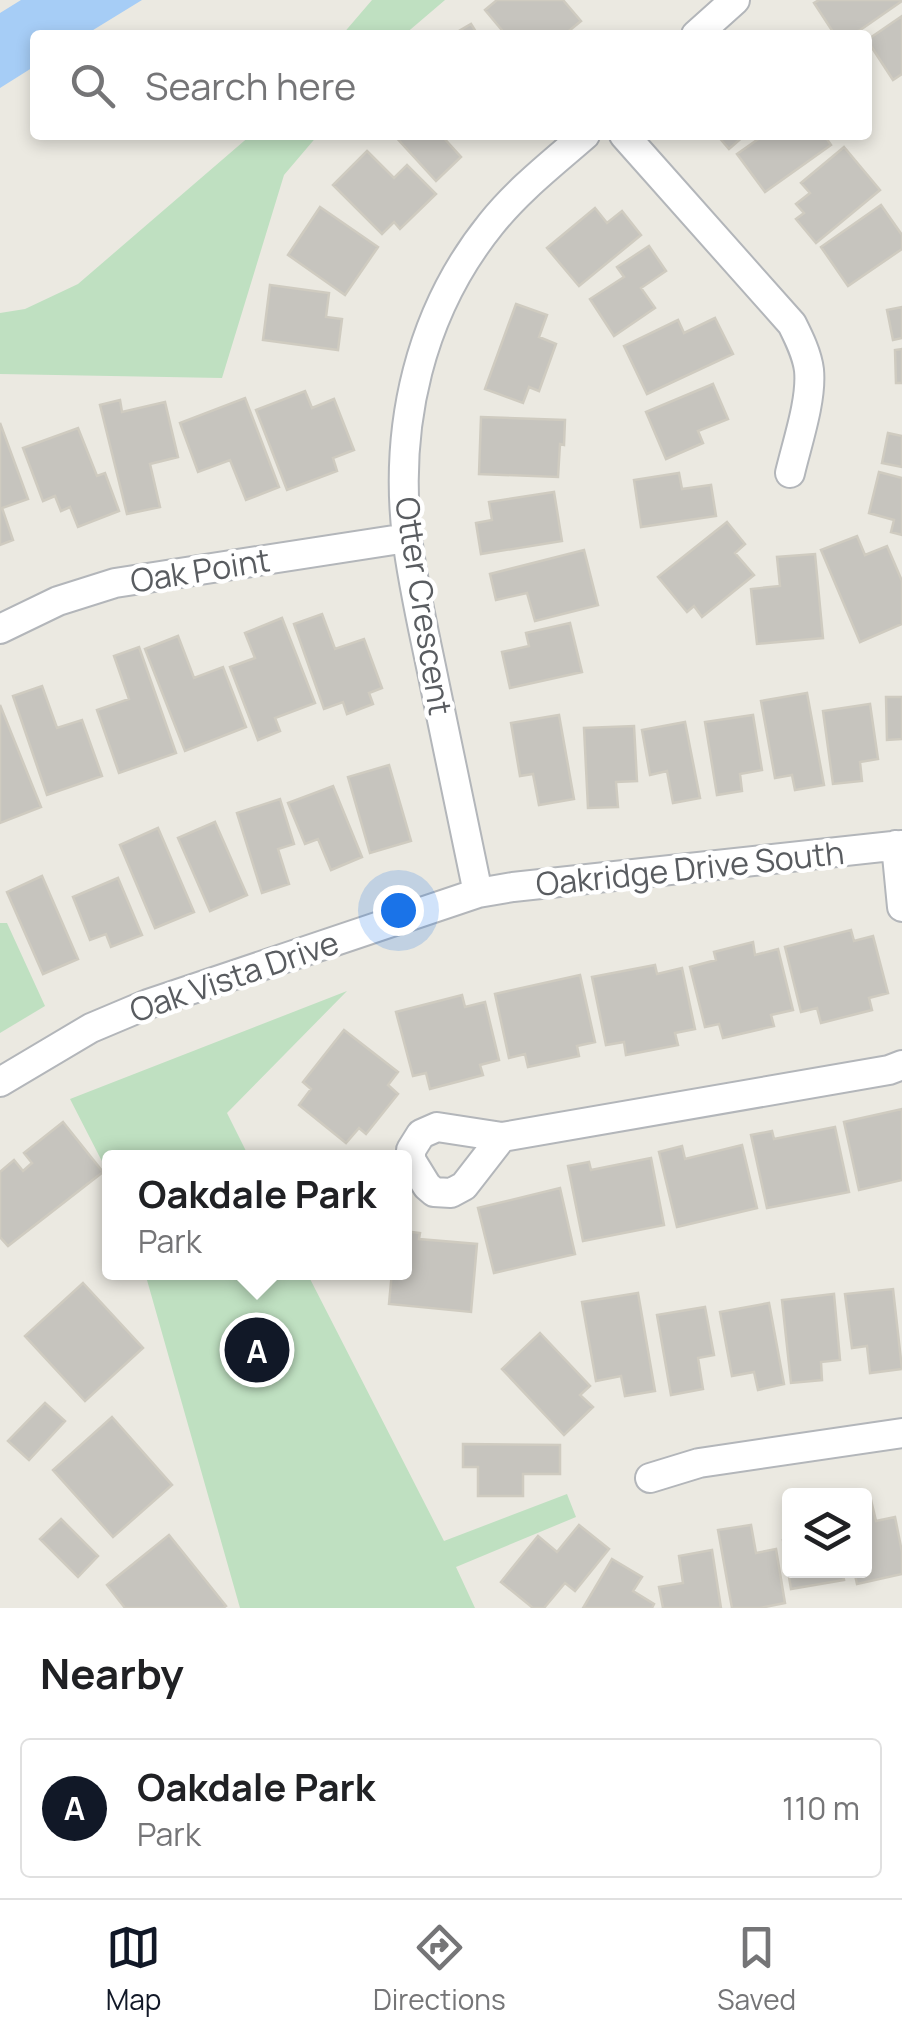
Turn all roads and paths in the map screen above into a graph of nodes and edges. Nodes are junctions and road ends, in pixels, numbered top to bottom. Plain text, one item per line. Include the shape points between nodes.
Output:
1 (735, 0) edge
2 (702, 30) edge
3 (579, 140) edge
4 (628, 140) edge
5 (790, 473) dead end
6 (407, 538) junction
7 (0, 629) edge
8 (899, 845) edge
9 (478, 893) junction
10 (902, 907) edge
11 (902, 1065) edge
12 (0, 1082) edge
13 (502, 1137) dead end
14 (902, 1433) edge
15 (650, 1478) dead end

1 - 2 street
3 - 6 street, Otter Crescent via 492,224 434,319 406,431
4 - 5 street via 801,342 809,369
6 - 7 street, Oak Point via 114,583
6 - 9 street, Otter Crescent
8 - 9 street, Oakridge Drive South
8 - 10 street
9 - 12 street, Oak Vista Drive via 148,1004 91,1028
11 - 13 street
14 - 15 street via 699,1463

